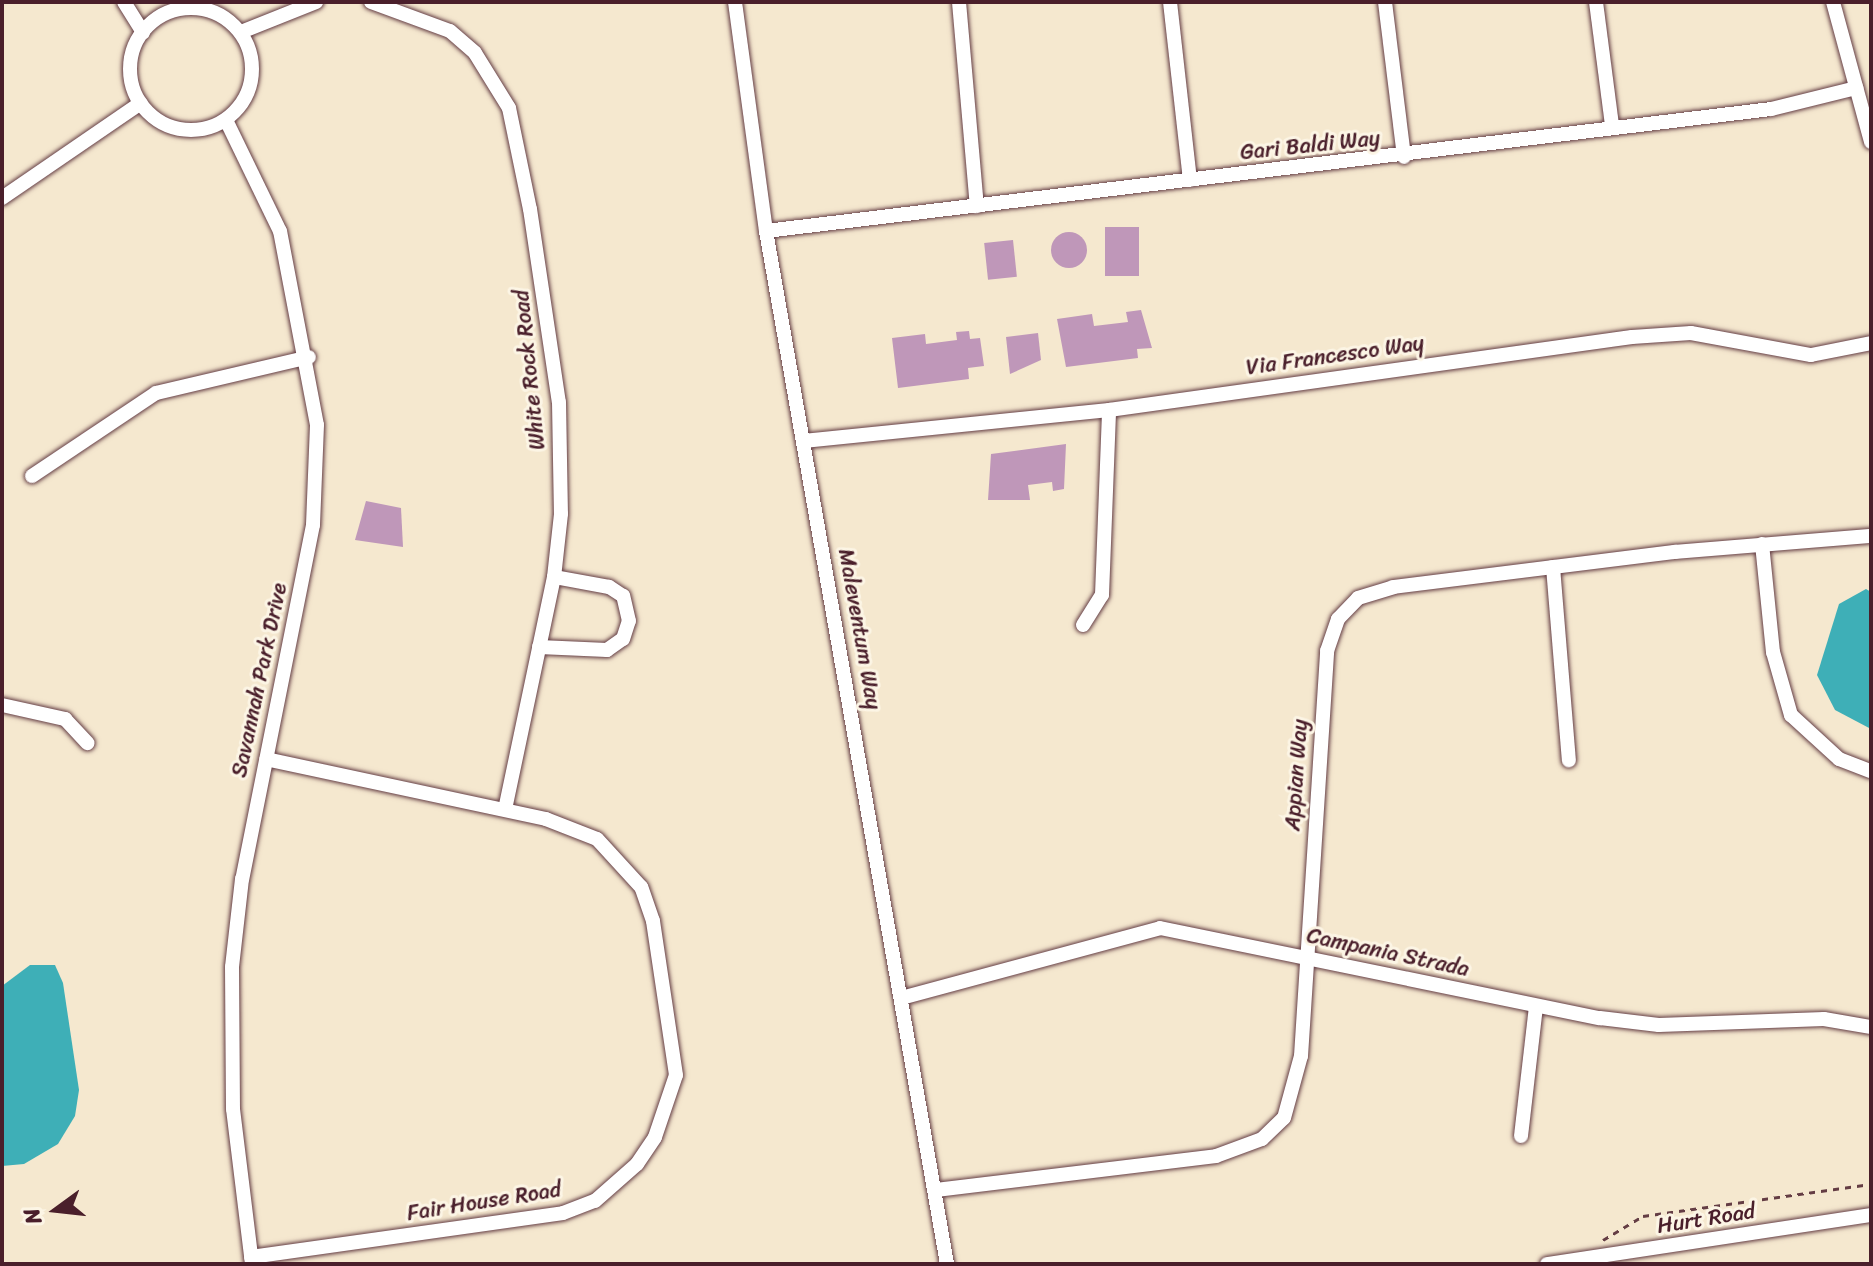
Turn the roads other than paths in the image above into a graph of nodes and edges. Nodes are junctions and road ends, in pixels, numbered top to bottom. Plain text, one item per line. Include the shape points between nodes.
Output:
1 (124, 2) edge
2 (316, 2) edge
3 (371, 2) edge
4 (735, 2) edge
5 (959, 2) edge
6 (1170, 2) edge
7 (1385, 2) edge
8 (1596, 2) edge
9 (1833, 2) edge
10 (183, 5) edge
11 (143, 32) junction
12 (241, 32) junction
13 (1856, 88) junction
14 (141, 103) junction
15 (226, 120) junction
16 (1612, 126) junction
17 (1871, 142) edge
18 (1404, 157) junction
19 (1190, 180) junction
20 (2, 198) edge
21 (977, 206) junction
22 (766, 231) junction
23 (1871, 343) edge
24 (309, 357) junction
25 (1109, 410) junction
26 (803, 441) junction
27 (32, 476) dead end
28 (1871, 536) edge
29 (1762, 544) junction
30 (1553, 567) junction
31 (554, 577) junction
32 (1083, 625) dead end
33 (539, 647) junction
34 (2, 705) edge
35 (87, 743) dead end
36 (266, 759) junction
37 (1569, 760) dead end
38 (1871, 771) edge
39 (505, 809) junction
40 (1304, 956) junction
41 (905, 997) junction
42 (1536, 1007) junction
43 (1871, 1027) edge
44 (1521, 1136) dead end
45 (936, 1190) junction
46 (1871, 1215) edge
47 (252, 1260) edge
48 (1608, 1260) edge
49 (947, 1264) edge
50 (1547, 1264) edge

1 - 11 street
2 - 12 street
3 - 31 street, White Rock Road via 438,25 475,53 496,80 518,135 559,402
4 - 22 street, Maleventum Way
5 - 21 street
6 - 19 street
7 - 18 street
8 - 16 street
9 - 13 street
10 - 11 street via 159,16
10 - 12 street via 225,17
11 - 14 street via 130,61
12 - 15 street via 253,67 250,88
13 - 16 street, Gari Baldi Way via 1771,109
13 - 17 street
14 - 15 street via 181,130
14 - 20 street
15 - 24 street, Savannah Park Drive via 280,231
16 - 18 street, Gari Baldi Way
18 - 19 street, Gari Baldi Way
19 - 21 street, Gari Baldi Way
21 - 22 street, Gari Baldi Way
22 - 26 street, Maleventum Way
23 - 25 street, Via Francesco Way via 1811,355 1691,333 1618,338
24 - 27 street via 156,393
24 - 36 street, Savannah Park Drive via 317,425 313,525
25 - 26 street, Via Francesco Way
25 - 32 street via 1102,595
26 - 41 street, Maleventum Way
28 - 29 street, Appian Way
29 - 30 street, Appian Way
29 - 38 street via 1773,652 1791,715 1839,759
30 - 37 street
30 - 40 street, Appian Way via 1393,587 1358,598 1338,619 1327,651
31 - 33 street, White Rock Road
31 - 33 street via 609,587 623,596 629,621 623,639 607,650
33 - 39 street, White Rock Road
34 - 35 street via 65,719
36 - 39 street, Fair House Road
36 - 47 street, Savannah Park Drive via 242,879 229,1022
39 - 47 street, Fair House Road via 597,839 641,887 665,985 676,1075 655,1137 620,1181 563,1213
40 - 41 street, Campania Strada via 1145,929
40 - 42 street, Campania Strada
40 - 45 street, Appian Way via 1296,1084 1284,1118 1262,1139 1216,1156
41 - 45 street, Maleventum Way
42 - 43 street, Campania Strada via 1659,1025 1824,1019
42 - 44 street
45 - 49 street, Maleventum Way
46 - 48 street, Hurt Road
48 - 50 street, Hurt Road

